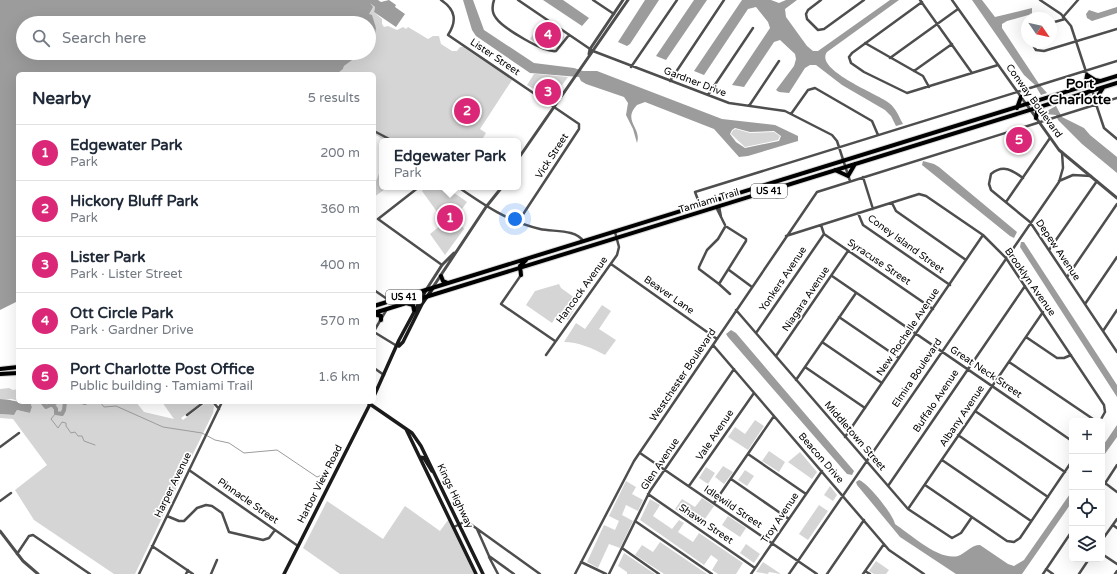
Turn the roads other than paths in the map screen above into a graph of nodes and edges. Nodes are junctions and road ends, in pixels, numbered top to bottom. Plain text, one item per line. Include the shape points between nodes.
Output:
1 (441, 0) edge
2 (494, 0) edge
3 (518, 0) edge
4 (593, 0) edge
5 (623, 0) edge
6 (628, 0) edge
7 (676, 0) edge
8 (724, 0) edge
9 (821, 0) edge
10 (864, 0) edge
11 (952, 0) edge
12 (1040, 0) edge
13 (1078, 0) edge
14 (921, 1) edge
15 (958, 9) junction
16 (615, 15) junction
17 (1064, 18) junction
18 (1057, 21) edge
19 (937, 24) junction
20 (753, 28) dead end
21 (1117, 29) edge
22 (569, 35) junction
23 (1076, 41) junction
24 (865, 43) junction
25 (952, 44) junction
26 (1057, 47) edge
27 (1035, 48) edge
28 (1054, 48) edge
29 (592, 50) junction
30 (890, 58) junction
31 (779, 61) dead end
32 (1117, 61) edge
33 (998, 65) junction
34 (631, 66) junction
35 (914, 71) junction
36 (972, 73) junction
37 (1086, 73) junction
38 (1117, 76) edge
39 (670, 81) junction
40 (1100, 82) junction
41 (1117, 83) edge
42 (1091, 84) junction
43 (929, 87) junction
44 (1103, 87) junction
45 (1080, 88) junction
46 (1092, 91) junction
47 (1017, 92) junction
48 (1082, 94) junction
49 (708, 95) junction
50 (1021, 97) junction
51 (1117, 98) edge
52 (1096, 102) junction
53 (1026, 104) junction
54 (554, 106) junction
55 (749, 106) junction
56 (1042, 106) junction
57 (1017, 108) junction
58 (1030, 110) junction
59 (1022, 112) junction
60 (791, 114) junction
61 (1037, 119) junction
62 (376, 132) edge
63 (878, 135) junction
64 (387, 138) edge
65 (1050, 138) junction
66 (1117, 138) edge
67 (839, 147) junction
68 (1062, 152) junction
69 (521, 155) edge
70 (844, 161) junction
71 (856, 164) junction
72 (845, 167) junction
73 (835, 170) junction
74 (863, 176) junction
75 (1091, 176) junction
76 (1023, 178) junction
77 (849, 179) junction
78 (1097, 181) junction
79 (1059, 182) junction
80 (781, 187) junction
81 (415, 190) edge
82 (462, 190) edge
83 (769, 191) junction
84 (497, 192) edge
85 (1117, 198) edge
86 (712, 202) junction
87 (1006, 202) junction
88 (892, 203) junction
89 (1117, 204) edge
90 (700, 206) junction
91 (486, 207) junction
92 (717, 207) junction
93 (873, 209) junction
94 (703, 211) junction
95 (858, 213) junction
96 (689, 216) junction
97 (518, 222) junction
98 (1030, 222) junction
99 (821, 225) junction
100 (725, 226) junction
101 (615, 232) junction
102 (824, 234) junction
103 (786, 236) junction
104 (983, 236) junction
105 (617, 238) junction
106 (583, 242) junction
107 (458, 248) junction
108 (1049, 250) junction
109 (848, 251) junction
110 (1117, 257) edge
111 (1006, 258) junction
112 (528, 259) junction
113 (967, 260) junction
114 (515, 263) junction
115 (611, 264) junction
116 (442, 265) junction
117 (527, 266) junction
118 (520, 268) junction
119 (729, 270) junction
120 (507, 272) junction
121 (521, 275) junction
122 (441, 276) junction
123 (832, 276) junction
124 (1067, 277) junction
125 (448, 283) junction
126 (720, 284) junction
127 (950, 285) junction
128 (1025, 286) junction
129 (752, 287) junction
130 (433, 288) junction
131 (426, 290) junction
132 (376, 291) edge
133 (856, 293) junction
134 (730, 294) dead end
135 (426, 297) junction
136 (420, 299) junction
137 (390, 301) junction
138 (406, 303) junction
139 (1085, 304) junction
140 (376, 305) edge
141 (387, 309) junction
142 (933, 309) junction
143 (414, 310) junction
144 (736, 310) junction
145 (1117, 310) edge
146 (376, 312) edge
147 (1043, 312) junction
148 (376, 314) edge
149 (1116, 314) edge
150 (839, 317) junction
151 (381, 320) junction
152 (376, 328) edge
153 (1103, 331) junction
154 (376, 332) edge
155 (756, 333) junction
156 (916, 334) junction
157 (1026, 337) junction
158 (717, 339) junction
159 (555, 341) junction
160 (822, 342) junction
161 (713, 345) junction
162 (398, 347) junction
163 (942, 352) junction
164 (1117, 352) edge
165 (1071, 354) junction
166 (546, 355) dead end
167 (776, 356) junction
168 (899, 358) junction
169 (1009, 362) junction
170 (16, 367) edge
171 (806, 367) junction
172 (0, 369) edge
173 (376, 369) edge
174 (734, 369) junction
175 (968, 369) junction
176 (16, 373) edge
177 (0, 374) edge
178 (384, 375) junction
179 (796, 380) junction
180 (882, 383) junction
181 (992, 386) junction
182 (376, 392) edge
183 (754, 393) junction
184 (201, 404) edge
185 (215, 404) edge
186 (221, 404) edge
187 (369, 404) edge
188 (373, 404) edge
189 (865, 408) junction
190 (219, 409) junction
191 (975, 411) junction
192 (187, 415) dead end
193 (774, 416) junction
194 (1092, 418) edge
195 (1102, 418) edge
196 (406, 429) junction
197 (19, 433) dead end
198 (958, 435) junction
199 (845, 437) junction
200 (1069, 439) edge
201 (414, 444) junction
202 (0, 447) edge
203 (425, 453) junction
204 (640, 453) junction
205 (748, 454) junction
206 (420, 457) junction
207 (942, 460) junction
208 (866, 461) junction
209 (1117, 465) edge
210 (1069, 466) edge
211 (189, 470) junction
212 (665, 470) junction
213 (822, 471) junction
214 (1065, 472) junction
215 (436, 474) junction
216 (731, 479) junction
217 (1105, 483) joint
218 (925, 484) junction
219 (690, 486) junction
220 (888, 486) junction
221 (1117, 492) edge
222 (12, 493) dead end
223 (648, 494) junction
224 (806, 494) junction
225 (843, 496) junction
226 (1048, 497) junction
227 (447, 498) junction
228 (441, 500) junction
229 (0, 501) edge
230 (714, 503) junction
231 (908, 509) junction
232 (167, 516) junction
233 (972, 517) junction
234 (789, 519) junction
235 (1117, 519) edge
236 (864, 520) junction
237 (635, 521) junction
238 (1031, 521) junction
239 (460, 524) junction
240 (1113, 525) junction
241 (454, 527) junction
242 (1117, 528) edge
243 (476, 529) junction
244 (275, 530) junction
245 (0, 531) edge
246 (1069, 536) edge
247 (1105, 536) edge
248 (772, 543) junction
249 (884, 544) junction
250 (152, 546) junction
251 (298, 546) junction
252 (622, 548) junction
253 (16, 554) junction
254 (489, 556) junction
255 (1105, 556) edge
256 (217, 560) dead end
257 (798, 561) junction
258 (581, 562) junction
259 (1087, 562) edge
260 (1117, 564) edge
261 (755, 568) junction
262 (1046, 569) junction
263 (188, 570) junction
264 (1117, 571) edge
265 (864, 572) edge
266 (38, 574) edge
267 (90, 574) edge
268 (139, 574) edge
269 (186, 574) edge
270 (193, 574) edge
271 (211, 574) edge
272 (284, 574) edge
273 (476, 574) edge
274 (483, 574) edge
275 (498, 574) edge
276 (514, 574) edge
277 (540, 574) edge
278 (575, 574) edge
279 (606, 574) edge
280 (609, 574) edge
281 (659, 574) edge
282 (712, 574) edge
283 (751, 574) edge
284 (789, 574) edge
285 (817, 574) edge
286 (827, 574) edge
287 (870, 574) edge
288 (924, 574) edge
289 (1043, 574) edge
290 (1054, 574) edge
291 (1079, 574) edge
292 (1115, 574) edge

1 - 54 street, Lister Street via 450,7 454,18 448,35
2 - 22 street via 493,11 497,19 540,48 556,51
3 - 22 street, Gardner Drive
4 - 16 street
5 - 16 street
6 - 16 street
7 - 34 street
8 - 39 street
9 - 10 street via 806,14 807,19 818,30 824,29
11 - 15 street, Conway Boulevard
12 - 17 street
13 - 17 street
14 - 19 street
14 - 24 street
15 - 19 street
15 - 33 street, Conway Boulevard
16 - 29 street
17 - 18 street
17 - 23 street
19 - 25 street
19 - 30 street
20 - 49 street
21 - 23 street
22 - 29 street, Gardner Drive
23 - 26 street
23 - 37 street
24 - 30 street
24 - 43 street via 850,55 852,65 904,93
25 - 35 street
25 - 36 street
27 - 28 street via 1044,51
29 - 34 street, Gardner Drive
29 - 54 street
30 - 35 street
31 - 55 street
32 - 37 street, Tamiami Trail
33 - 36 street
33 - 47 street, Conway Boulevard
34 - 39 street, Gardner Drive
35 - 43 street via 925,77
36 - 43 street
37 - 40 main road
37 - 42 street
37 - 45 main road via 1085,82
37 - 47 street, Tamiami Trail
38 - 40 main road, Tamiami Trail / US 41
39 - 49 street, Gardner Drive
40 - 42 main road, Tamiami Trail / US 41
41 - 44 main road, Tamiami Trail / US 41
42 - 45 main road, Tamiami Trail / US 41
42 - 46 street
44 - 46 main road, Tamiami Trail / US 41
44 - 52 main road
45 - 53 main road, Tamiami Trail / US 41
46 - 48 main road, Tamiami Trail / US 41
46 - 52 street
47 - 50 street, Conway Boulevard
47 - 63 street, Tamiami Trail
48 - 52 main road via 1088,95
48 - 56 main road, Tamiami Trail / US 41
49 - 55 street, Gardner Drive via 730,104
50 - 53 street, Conway Boulevard
50 - 57 main road
51 - 52 street
52 - 61 street via 1056,117
52 - 66 street via 1104,128
53 - 57 main road, Tamiami Trail / US 41
53 - 58 street, Conway Boulevard
54 - 69 street
54 - 97 street, Vick Street via 578,122 579,129
55 - 60 street, Gardner Drive
56 - 58 main road, Tamiami Trail / US 41
56 - 61 main road via 1037,112
57 - 70 main road, Tamiami Trail / US 41
58 - 59 main road, Tamiami Trail / US 41
58 - 61 street, Conway Boulevard
59 - 61 main road
59 - 71 main road, Tamiami Trail / US 41
60 - 63 street via 808,90 815,88 872,121
60 - 67 street, Gardner Drive via 832,135
61 - 65 street, Conway Boulevard
61 - 74 street
62 - 64 street
63 - 67 street, Tamiami Trail
65 - 68 street, Conway Boulevard
65 - 76 street
67 - 70 street, Gardner Drive
67 - 90 street, Tamiami Trail via 695,192
68 - 75 street, Conway Boulevard
68 - 79 street, Elmira Boulevard via 1063,168
70 - 72 street, Gardner Drive
70 - 86 main road, Tamiami Trail / US 41
71 - 72 main road, Tamiami Trail / US 41
71 - 77 main road
72 - 73 main road, Tamiami Trail / US 41
72 - 77 street, Gardner Drive
73 - 77 main road
73 - 80 main road, Tamiami Trail / US 41
74 - 77 street
74 - 93 street
75 - 78 street, Conway Boulevard
75 - 79 street via 1073,175
76 - 87 street
76 - 87 street, Depew Avenue via 1008,168 991,174 989,187
77 - 103 street, Westchester Boulevard via 816,192
78 - 85 street, Conway Boulevard
78 - 108 street
79 - 98 street, Elmira Boulevard
80 - 83 main road, Tamiami Trail / US 41
80 - 83 main road via 777,196
81 - 116 street via 378,219
82 - 91 street
83 - 92 main road, Tamiami Trail / US 41
84 - 91 street
86 - 90 main road, Tamiami Trail / US 41
86 - 94 main road
87 - 98 street, Depew Avenue
88 - 93 street, Brooklyn Avenue
88 - 104 street, Brooklyn Avenue via 923,195
88 - 113 street via 896,211
89 - 124 street
90 - 96 main road
90 - 101 main road, Tamiami Trail / US 41
91 - 97 street
91 - 107 street
92 - 94 main road, Tamiami Trail / US 41
92 - 100 street
93 - 95 street, Brooklyn Avenue
94 - 96 main road, Tamiami Trail / US 41
95 - 99 street, Brooklyn Avenue
95 - 127 street, Coney Island Street via 863,226
96 - 105 main road, Tamiami Trail / US 41
97 - 106 street via 575,234
98 - 108 street, Depew Avenue
98 - 111 street, Elmira Boulevard
99 - 102 street
99 - 103 street, Brooklyn Avenue
100 - 119 street via 746,239
100 - 126 street via 699,267
101 - 105 street, Hancock Avenue
101 - 106 main road, Tamiami Trail / US 41
102 - 109 street, Syracuse Street
102 - 155 street, Yonkers Avenue
103 - 129 street, Westchester Boulevard
104 - 111 street, Brooklyn Avenue
104 - 113 street, New Rochelle Avenue
105 - 115 street, Hancock Avenue via 618,253
105 - 117 main road, Tamiami Trail / US 41
106 - 112 main road, Tamiami Trail / US 41
107 - 116 street
107 - 122 street
108 - 124 street, Depew Avenue
109 - 123 street, Niagara Avenue
109 - 142 street, Syracuse Street
110 - 139 street
111 - 128 street, Brooklyn Avenue
111 - 163 street, Elmira Boulevard
112 - 114 main road, Tamiami Trail / US 41
112 - 118 main road
113 - 127 street, New Rochelle Avenue
114 - 120 main road
114 - 125 main road, Tamiami Trail / US 41
115 - 158 street, Beaver Lane
115 - 159 street, Hancock Avenue
116 - 131 street
117 - 118 main road, Tamiami Trail / US 41
117 - 121 main road
118 - 120 main road, Tamiami Trail / US 41
118 - 121 main road
119 - 126 street
119 - 129 street
120 - 135 main road, Tamiami Trail / US 41
121 - 159 street via 501,304
122 - 125 main road
122 - 130 street
123 - 133 street, Great Neck Street
123 - 167 street, Niagara Avenue
124 - 139 street, Depew Avenue
125 - 130 main road, Tamiami Trail / US 41
126 - 134 street
127 - 142 street, New Rochelle Avenue
128 - 147 street, Brooklyn Avenue
128 - 175 street, Buffalo Avenue
129 - 144 street, Westchester Boulevard
130 - 131 main road, Tamiami Trail / US 41
130 - 135 main road
131 - 136 main road
131 - 137 main road, Tamiami Trail / US 41
132 - 137 street
133 - 150 street
133 - 156 street, Great Neck Street
135 - 136 main road, Tamiami Trail / US 41
135 - 162 main road
136 - 138 main road, Tamiami Trail / US 41
136 - 143 main road
137 - 140 main road, Tamiami Trail / US 41
138 - 141 main road, Tamiami Trail / US 41
138 - 143 main road via 413,305
139 - 153 street, Depew Avenue
141 - 146 main road, Tamiami Trail / US 41
141 - 151 street
142 - 156 street, New Rochelle Avenue
143 - 162 main road
144 - 155 street, Middletown Street
144 - 158 street, Westchester Boulevard
145 - 149 street
147 - 157 street, Albany Avenue
147 - 165 street, Brooklyn Avenue
148 - 151 main road
149 - 153 street
150 - 160 street
150 - 168 street
151 - 152 street
153 - 164 street, Depew Avenue
154 - 162 street
155 - 167 street, Middletown Street
156 - 163 street, Great Neck Street
156 - 168 street, New Rochelle Avenue
157 - 165 street via 1058,358
157 - 169 street, Albany Avenue
158 - 161 street, Westchester Boulevard
159 - 166 street, Hancock Avenue
160 - 171 street
160 - 180 street
161 - 174 street, Beacon Drive
161 - 204 street, Westchester Boulevard
162 - 178 main road
163 - 175 street, Great Neck Street
163 - 208 street, Elmira Boulevard
165 - 195 street, Brooklyn Avenue via 1104,405 1105,412
167 - 179 street, Middletown Street
168 - 180 street, New Rochelle Avenue
169 - 181 street, Albany Avenue
169 - 194 street
170 - 172 main road
171 - 179 street
171 - 189 street
173 - 178 street
174 - 183 street, Beacon Drive
174 - 212 street, Glen Avenue
175 - 181 street, Great Neck Street
175 - 220 street, Buffalo Avenue
176 - 177 main road
178 - 182 main road
179 - 199 street, Middletown Street
180 - 189 street, New Rochelle Avenue
181 - 191 street, Albany Avenue
181 - 200 street, Great Neck Street
183 - 193 street, Beacon Drive
183 - 219 street, Vale Avenue
184 - 192 street
185 - 190 street
186 - 190 street, Harper Avenue
187 - 251 main road, Harbor View Road
188 - 196 main road, Kings Highway
189 - 199 street, New Rochelle Avenue
190 - 211 street, Harper Avenue
191 - 198 street, Albany Avenue
191 - 214 street
193 - 205 street
193 - 213 street, Beacon Drive
196 - 201 main road, Kings Highway
196 - 203 main road, Kings Highway via 412,433
197 - 202 street
198 - 207 street, Albany Avenue
198 - 226 street
199 - 208 street, Middletown Street
201 - 203 main road
201 - 206 main road, Kings Highway
203 - 215 main road, Kings Highway
204 - 212 street, Idlewild Street
204 - 258 street, Westchester Boulevard via 626,473
205 - 216 street
205 - 224 street
206 - 215 main road via 424,458
206 - 228 main road, Kings Highway
207 - 218 street, Albany Avenue
207 - 238 street
208 - 220 street, Middletown Street
208 - 225 street, Elmira Boulevard
209 - 217 street
210 - 214 street
211 - 232 street, Harper Avenue
211 - 244 street, Pinnacle Street
212 - 219 street, Idlewild Street
212 - 223 street, Glen Avenue
213 - 224 street, Troy Avenue
213 - 225 street, Beacon Drive
214 - 226 street
215 - 227 main road, Kings Highway
216 - 230 street
216 - 234 street
217 - 221 street
218 - 231 street, Albany Avenue
218 - 233 street
219 - 230 street, Idlewild Street
220 - 231 street, Middletown Street
222 - 229 street
223 - 237 street, Glen Avenue
223 - 261 street, Shawn Street
224 - 234 street, Troy Avenue
225 - 236 street, Beacon Drive
225 - 257 street, Elmira Boulevard
226 - 238 street
227 - 228 main road
227 - 239 main road, Kings Highway
228 - 241 main road, Kings Highway
230 - 248 street, Idlewild Street
231 - 233 street, Middletown Street via 952,538 961,534
232 - 244 street via 184,521 194,509 209,505 222,513 229,532 263,540 269,538
232 - 250 street, Harper Avenue
233 - 238 street via 1011,542 1020,538
234 - 248 street, Troy Avenue
235 - 240 street
236 - 249 street, Beacon Drive
236 - 286 street
237 - 252 street, Glen Avenue
237 - 282 street
239 - 241 street
239 - 243 street via 467,522
239 - 274 main road, Kings Highway
240 - 242 street
240 - 247 street
241 - 273 main road, Kings Highway
243 - 254 street
243 - 277 street
244 - 251 street, Pinnacle Street
245 - 253 street
246 - 262 street
248 - 257 street, Idlewild Street
248 - 261 street, Troy Avenue
249 - 265 street
249 - 288 street, Beacon Drive
250 - 263 street
250 - 268 street, Harper Avenue
251 - 272 main road, Harbor View Road
252 - 280 street, Glen Avenue
252 - 281 street
253 - 266 street
253 - 267 street via 33,534
254 - 275 street
254 - 276 street
255 - 260 street
256 - 271 street
257 - 284 street, Elmira Boulevard
257 - 285 street, Idlewild Street
258 - 278 street, Westchester Boulevard
258 - 279 street
259 - 291 street
261 - 283 street, Troy Avenue
262 - 289 street
262 - 290 street
263 - 269 street
263 - 270 street
264 - 292 street
265 - 287 street

